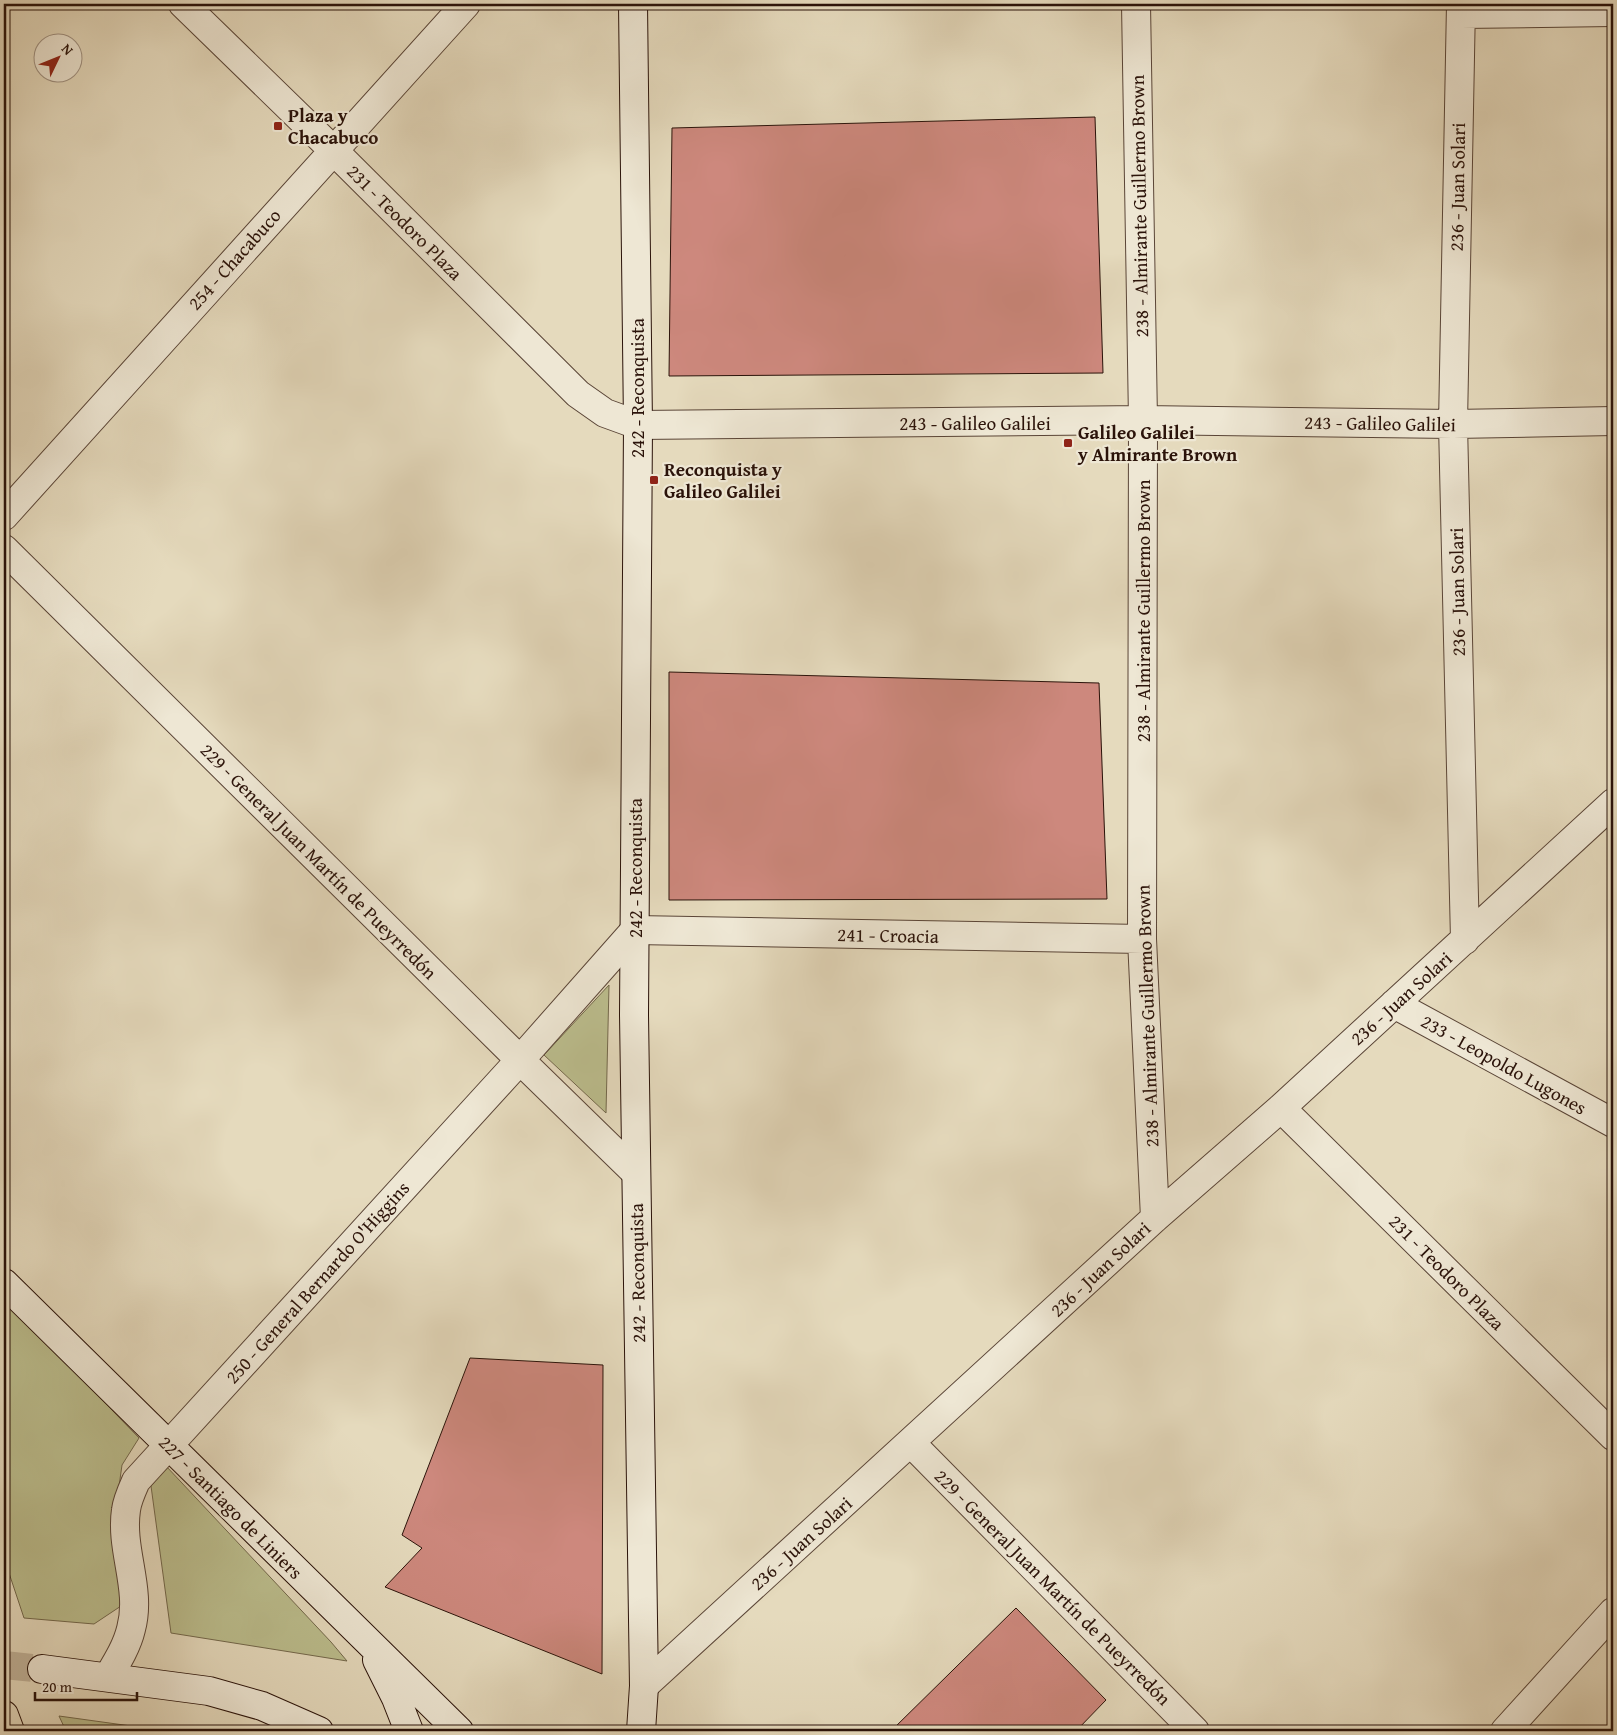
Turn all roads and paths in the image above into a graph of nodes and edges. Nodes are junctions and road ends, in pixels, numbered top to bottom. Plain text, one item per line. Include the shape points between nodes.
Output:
1 (183, 4) edge
2 (466, 4) edge
3 (633, 4) edge
4 (1136, 4) edge
5 (1461, 9) edge
6 (1613, 12) edge
7 (333, 150) junction
8 (1143, 420) junction
9 (1613, 421) edge
10 (1453, 424) junction
11 (638, 425) junction
12 (4, 516) edge
13 (4, 550) edge
14 (1613, 803) edge
15 (635, 930) junction
16 (1142, 939) junction
17 (1465, 940) junction
18 (1394, 1004) junction
19 (520, 1060) junction
20 (1281, 1108) junction
21 (1613, 1123) edge
22 (635, 1172) junction
23 (1155, 1218) junction
24 (4, 1283) edge
25 (1613, 1436) edge
26 (910, 1443) junction
27 (168, 1445) junction
28 (1613, 1612) edge
29 (366, 1638) junction
30 (42, 1669) tunnel mouth
31 (108, 1677) junction
32 (644, 1686) junction
33 (4, 1715) edge
34 (10, 1731) edge
35 (319, 1731) edge
36 (409, 1731) edge
37 (459, 1731) edge
38 (641, 1731) edge
39 (1195, 1731) edge
40 (1506, 1731) edge

1 - 7 street, 231 - Teodoro Plaza
2 - 7 street, 254 - Chacabuco
3 - 11 street, 242 - Reconquista
4 - 8 street, 238 - Almirante Guillermo Brown
5 - 6 street
5 - 10 street, 236 - Juan Solari
7 - 11 street, 231 - Teodoro Plaza via 578,394 605,413
7 - 12 street, 254 - Chacabuco
8 - 10 street, 243 - Galileo Galilei
8 - 11 street, 243 - Galileo Galilei
8 - 16 street, 238 - Almirante Guillermo Brown
9 - 10 street, 243 - Galileo Galilei
10 - 17 street, 236 - Juan Solari
11 - 15 street, 242 - Reconquista
13 - 19 street, 229 - General Juan Martín de Pueyrredón
14 - 17 street
15 - 16 street, 241 - Croacia
15 - 19 street, 250 - General Bernardo O'Higgins
15 - 22 street, 242 - Reconquista
16 - 23 street, 238 - Almirante Guillermo Brown
17 - 18 street, 236 - Juan Solari
18 - 20 street, 236 - Juan Solari
18 - 21 street, 233 - Leopoldo Lugones
19 - 22 street, 229 - General Juan Martín de Pueyrredón
19 - 27 street, 250 - General Bernardo O'Higgins
20 - 23 street, 236 - Juan Solari
20 - 25 street, 231 - Teodoro Plaza
22 - 32 street, 242 - Reconquista
23 - 26 street, 236 - Juan Solari
24 - 27 street, 227 - Santiago de Liniers
26 - 32 street, 236 - Juan Solari
26 - 39 street, 229 - General Juan Martín de Pueyrredón
27 - 29 street, 227 - Santiago de Liniers
27 - 31 street, 250 - General Bernardo O'Higgins via 136,1481 126,1509 125,1537 134,1596 132,1628
28 - 40 street
29 - 36 street
29 - 37 street, 227 - Santiago de Liniers
30 - 31 street
31 - 35 street via 209,1691 262,1706
32 - 38 street, 242 - Reconquista
33 - 34 highway

